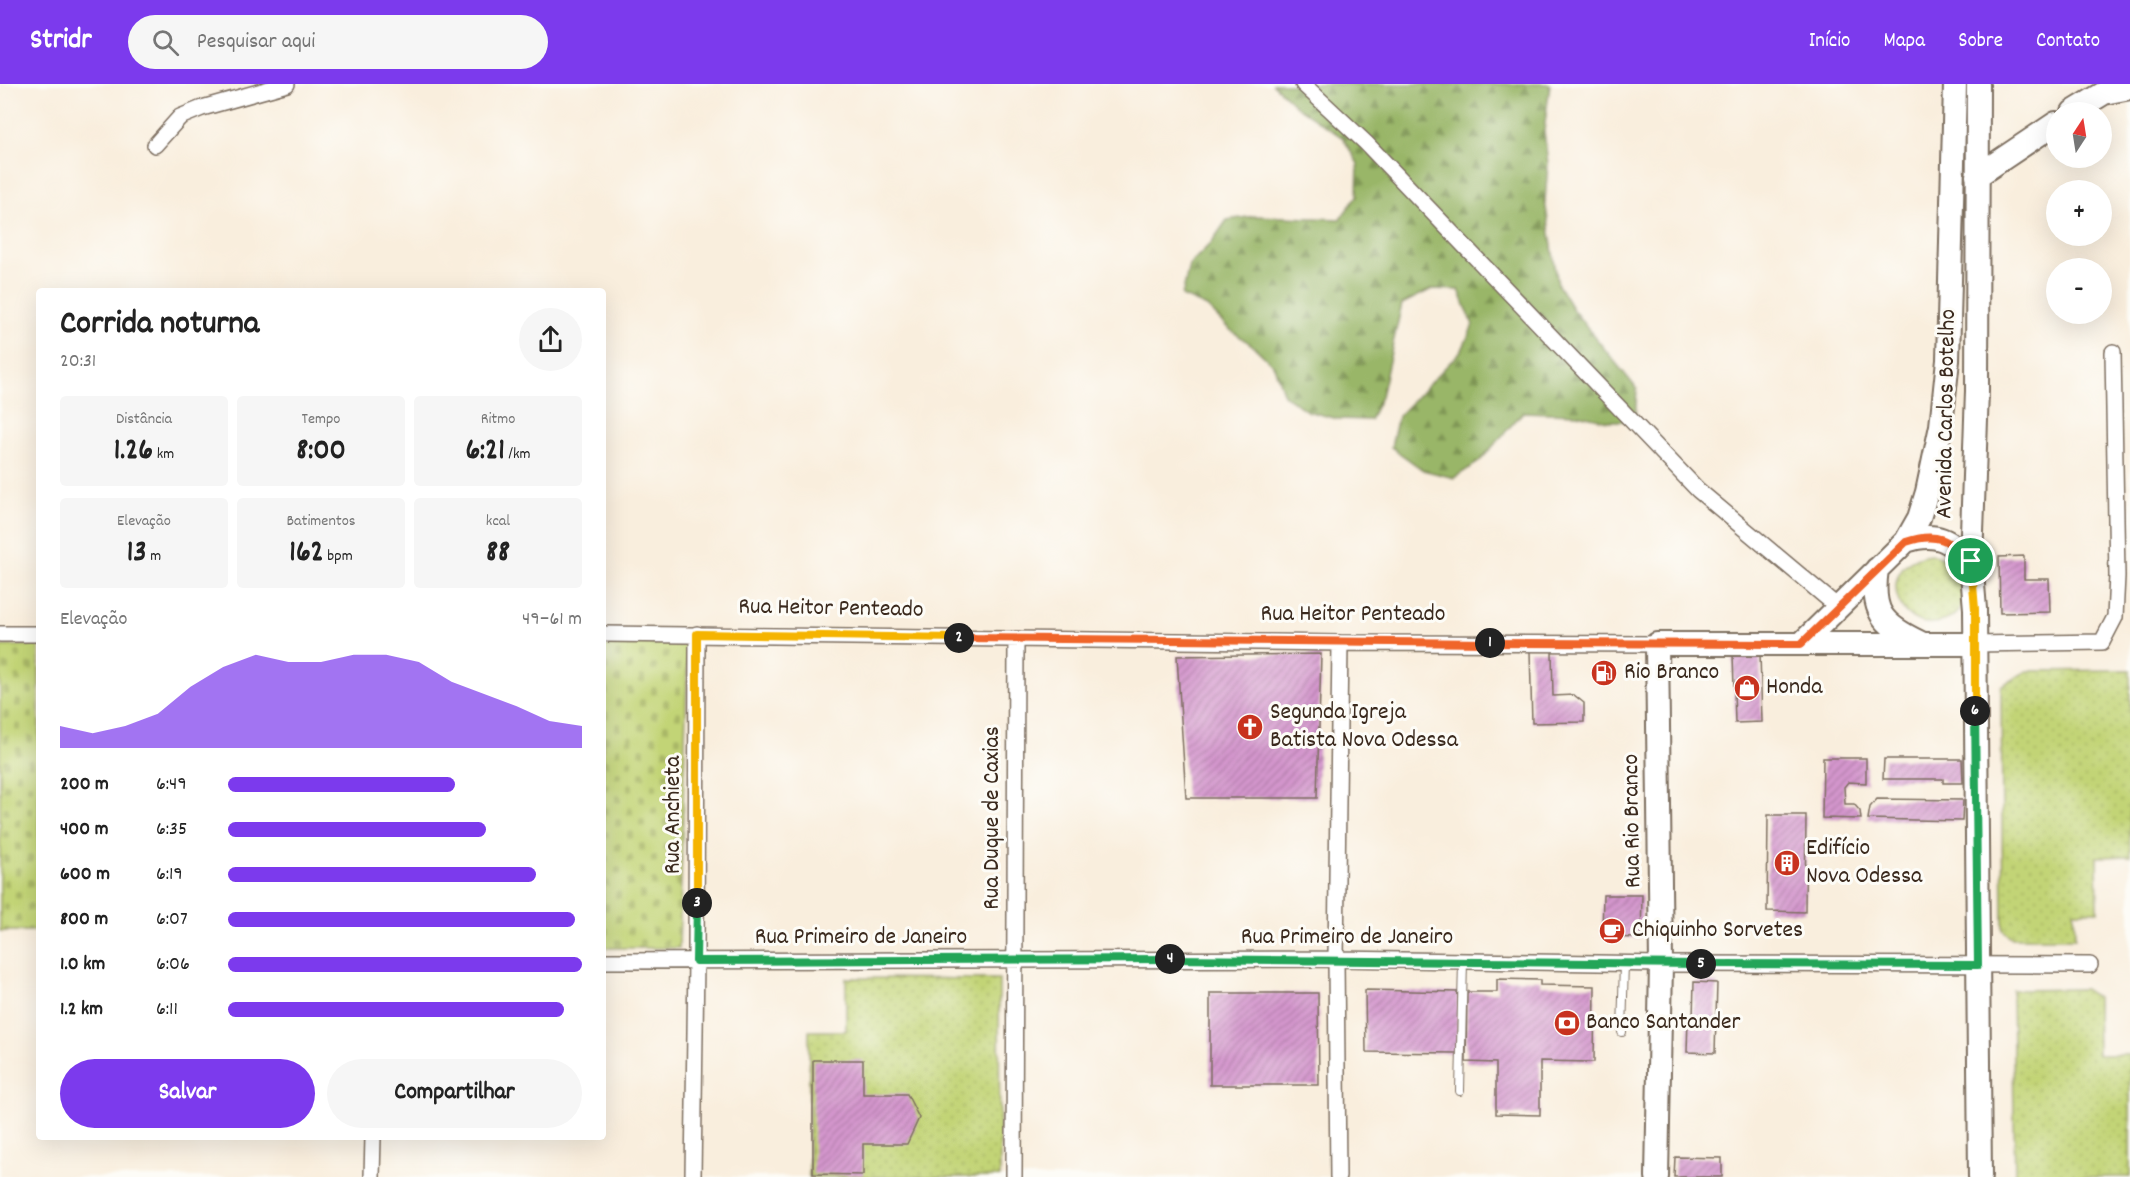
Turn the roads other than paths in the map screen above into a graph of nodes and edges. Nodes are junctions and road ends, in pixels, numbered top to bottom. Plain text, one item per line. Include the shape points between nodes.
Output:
1 (287, 84) edge
2 (1303, 84) edge
3 (1955, 84) edge
4 (1978, 84) edge
5 (2130, 88) edge
6 (2089, 102) edge
7 (2046, 130) edge
8 (155, 145) dead end
9 (1977, 176) junction
10 (2113, 352) dead end
11 (1906, 542) junction
12 (1971, 561) junction
13 (1877, 569) junction
14 (1839, 608) junction
15 (1975, 609) junction
16 (0, 634) edge
17 (36, 634) edge
18 (606, 634) edge
19 (697, 634) junction
20 (1016, 639) junction
21 (1340, 643) junction
22 (1657, 644) junction
23 (1801, 644) junction
24 (1974, 644) junction
25 (1924, 645) junction
26 (1015, 959) junction
27 (1336, 959) junction
28 (606, 961) edge
29 (696, 961) junction
30 (1463, 961) junction
31 (1624, 963) junction
32 (1661, 964) junction
33 (2090, 964) dead end
34 (1978, 965) junction
35 (1622, 1032) dead end
36 (1460, 1091) dead end
37 (373, 1140) edge
38 (372, 1177) edge
39 (693, 1177) edge
40 (1014, 1177) edge
41 (1338, 1177) edge
42 (1657, 1177) edge
43 (1980, 1177) edge

1 - 8 street via 180,117
2 - 14 street via 1366,143 1698,490
3 - 11 main road, Avenida Carlos Botelho via 1948,360 1941,426 1927,492
4 - 9 main road, Avenida Carlos Botelho
5 - 6 main road via 2104,93
7 - 9 main road
9 - 12 main road, Avenida Carlos Botelho via 1977,392
10 - 24 street, Rua Heitor Penteado via 2115,617 2102,642
11 - 12 main road via 1919,537 1942,540 1954,544
11 - 13 main road, Avenida Carlos Botelho
12 - 15 main road, Avenida Carlos Botelho
13 - 14 main road, Avenida Carlos Botelho
13 - 25 main road via 1874,587 1881,614 1893,629
14 - 23 main road, Avenida Carlos Botelho
15 - 24 main road, Avenida Carlos Botelho
15 - 25 main road via 1951,637
16 - 17 street
18 - 19 street, Rua Heitor Penteado
19 - 20 street, Rua Heitor Penteado
19 - 29 street, Rua Anchieta
20 - 21 street, Rua Heitor Penteado
20 - 26 street, Rua Duque de Caxias
21 - 22 street, Rua Heitor Penteado
21 - 27 street
22 - 23 main road, Rua Heitor Penteado
22 - 32 main road, Rua Rio Branco
23 - 25 main road, Rua Heitor Penteado
24 - 25 main road, Rua Heitor Penteado
24 - 34 main road, Avenida Carlos Botelho
26 - 27 street, Rua Primeiro de Janeiro
26 - 29 street, Rua Primeiro de Janeiro
26 - 40 street, Rua Duque de Caxias
27 - 30 street, Rua Primeiro de Janeiro
27 - 41 street
28 - 29 street, Rua Primeiro de Janeiro
29 - 39 street, Rua Anchieta
30 - 31 street, Rua Primeiro de Janeiro
30 - 36 lane
31 - 32 street, Rua Primeiro de Janeiro
31 - 35 lane
32 - 34 street, Rua Primeiro de Janeiro
32 - 42 main road, Rua Rio Branco
33 - 34 street, Rua Primeiro de Janeiro
34 - 43 main road, Avenida Carlos Botelho
37 - 38 street

